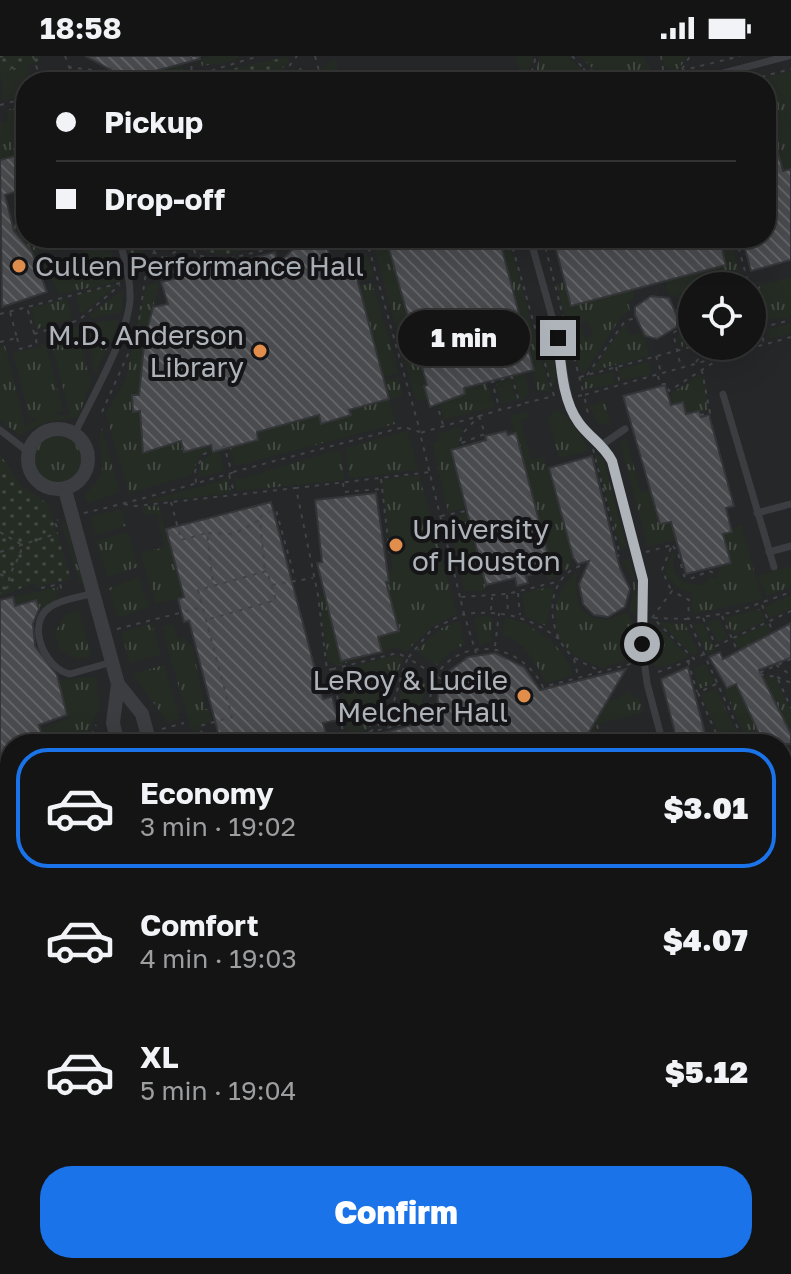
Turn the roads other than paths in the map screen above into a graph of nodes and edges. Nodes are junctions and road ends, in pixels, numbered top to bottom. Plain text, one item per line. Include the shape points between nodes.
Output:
1 (788, 56) edge
2 (727, 72) edge
3 (121, 248) edge
4 (533, 248) edge
5 (723, 394) dead end
6 (625, 429) dead end
7 (0, 430) edge
8 (75, 433) junction
9 (600, 442) junction
10 (27, 451) junction
11 (65, 490) junction
12 (791, 504) edge
13 (757, 513) junction
14 (791, 546) edge
15 (769, 552) junction
16 (774, 567) dead end
17 (94, 593) junction
18 (112, 662) junction
19 (118, 684) junction
20 (142, 714) junction
21 (113, 723) junction
22 (116, 734) edge
23 (147, 734) edge
24 (661, 734) edge

1 - 2 lane
3 - 8 lane via 130,303 106,372
4 - 9 lane via 571,411
5 - 13 lane
6 - 9 lane
7 - 10 lane
8 - 10 street via 49,429
8 - 11 street via 88,453 88,467
9 - 24 lane via 612,461 639,565 649,618 642,644 645,669
10 - 11 street via 36,481
11 - 17 street
12 - 13 lane
13 - 15 lane
14 - 15 lane
15 - 16 lane
17 - 18 street
17 - 18 lane via 50,607 39,630 44,654 58,670 70,674
18 - 19 street
19 - 20 street
19 - 21 street
20 - 21 street via 125,710
20 - 23 street
21 - 22 street

